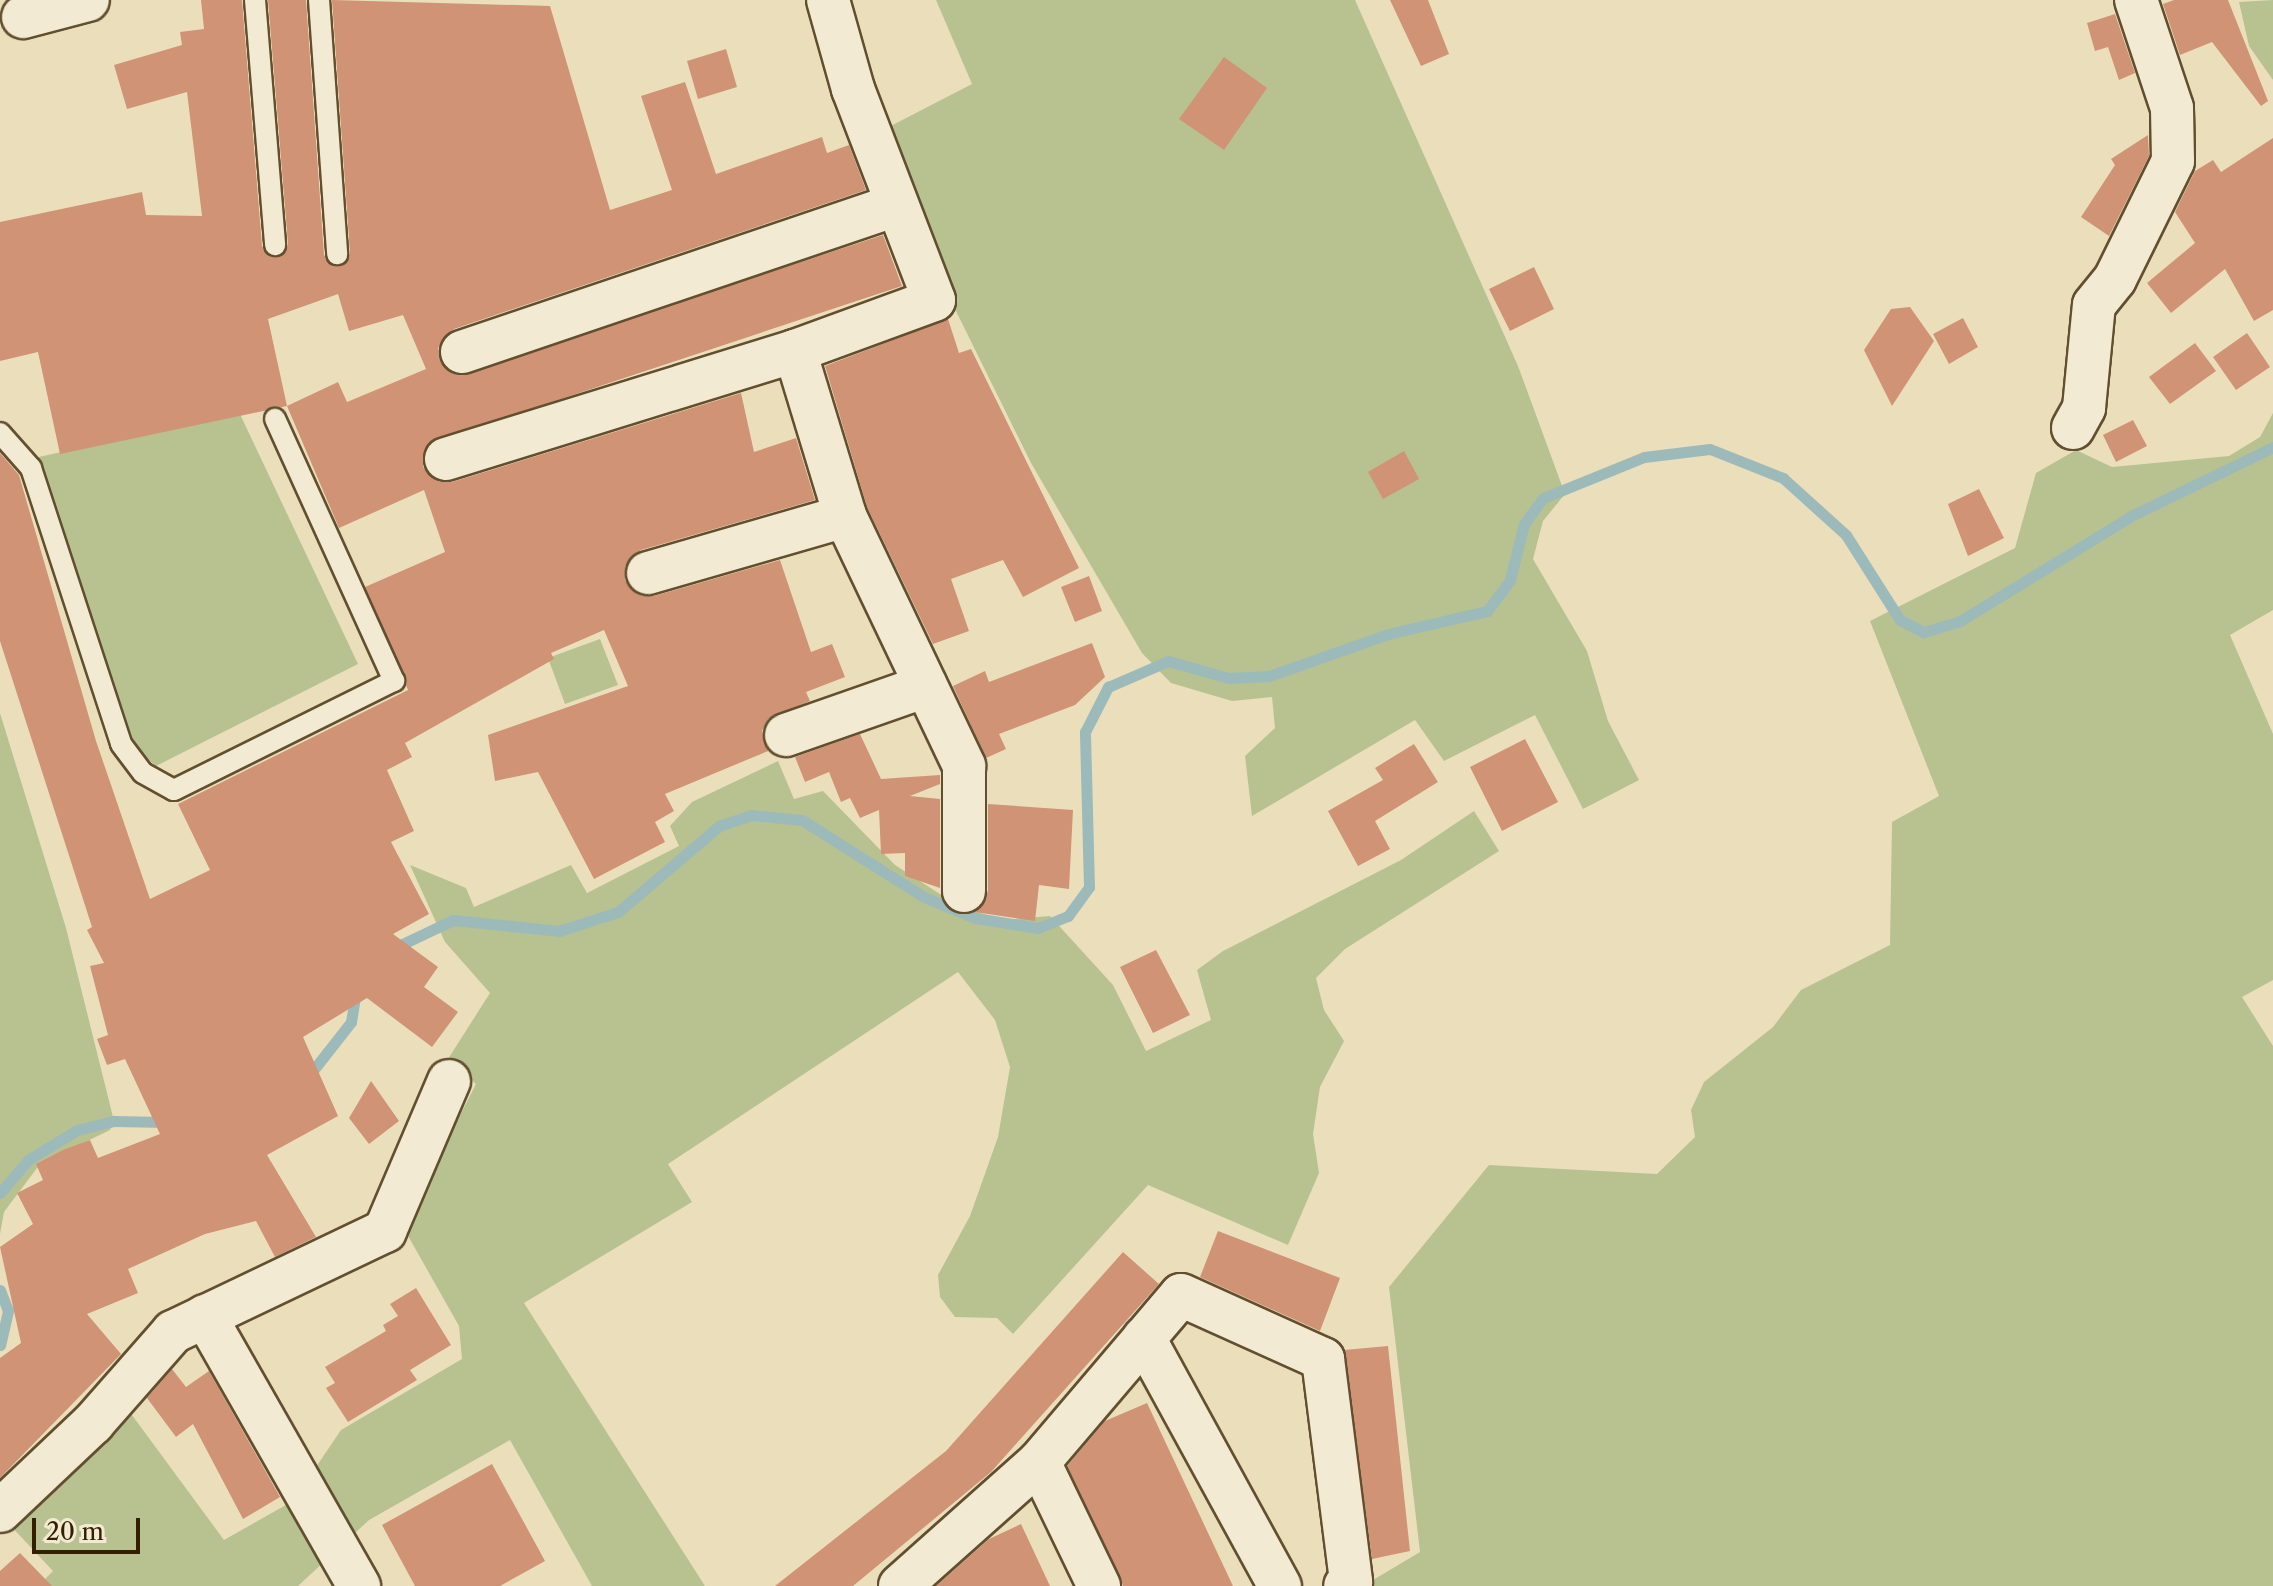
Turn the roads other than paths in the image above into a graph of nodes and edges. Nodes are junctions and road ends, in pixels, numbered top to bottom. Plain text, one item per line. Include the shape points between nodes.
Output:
1 (88, 0) edge
2 (255, 0) edge
3 (319, 0) edge
4 (828, 0) edge
5 (2136, 0) edge
6 (23, 17) dead end
7 (896, 205) junction
8 (275, 245) dead end
9 (337, 254) dead end
10 (795, 351) junction
11 (462, 352) dead end
12 (275, 419) dead end
13 (2073, 428) dead end
14 (0, 433) edge
15 (446, 459) dead end
16 (845, 516) junction
17 (648, 573) dead end
18 (926, 686) junction
19 (786, 735) dead end
20 (964, 891) dead end
21 (449, 1081) dead end
22 (205, 1316) junction
23 (1144, 1338) junction
24 (1039, 1462) junction
25 (0, 1511) edge
26 (906, 1584) edge
27 (359, 1586) edge
28 (1099, 1586) edge
29 (1280, 1586) edge
30 (1345, 1586) edge

1 - 6 street
2 - 8 lane
3 - 9 lane
4 - 7 street
5 - 13 street via 2172,108 2173,161 2115,279 2094,305 2084,408
7 - 10 street via 934,300
7 - 11 street
10 - 15 street
10 - 16 street
12 - 14 lane via 394,681 174,790 143,773 121,744 31,468
16 - 17 street
16 - 18 street
18 - 19 street
18 - 20 street via 964,766
21 - 22 street via 385,1231
22 - 25 street via 149,1352 93,1423
22 - 27 street
23 - 24 street
23 - 29 street
23 - 30 street via 1181,1295 1323,1359 1351,1582
24 - 26 street
24 - 28 street

